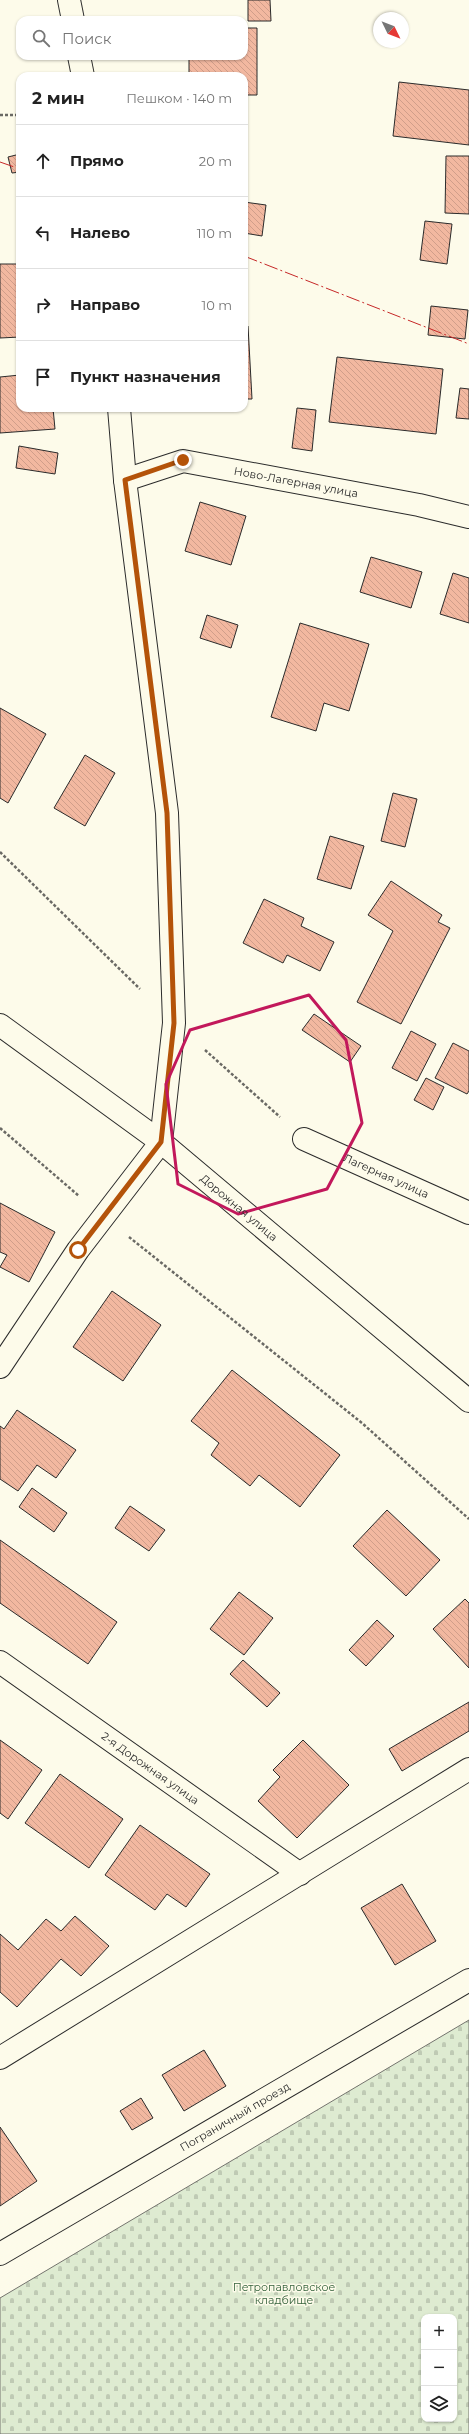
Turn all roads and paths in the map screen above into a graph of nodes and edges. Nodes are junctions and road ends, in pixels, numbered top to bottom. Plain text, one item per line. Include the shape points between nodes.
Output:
1 (69, 0) edge
2 (72, 16) edge
3 (80, 60) edge
4 (82, 72) edge
5 (0, 115) edge
6 (16, 115) edge
7 (119, 412) edge
8 (125, 480) junction
9 (469, 517) edge
10 (0, 1025) edge
11 (0, 1128) edge
12 (304, 1139) dead end
13 (161, 1142) junction
14 (469, 1213) edge
15 (104, 1217) junction
16 (0, 1367) edge
17 (469, 1401) edge
18 (469, 1519) edge
19 (0, 1662) edge
20 (469, 1769) edge
21 (300, 1874) junction
22 (469, 1980) edge
23 (0, 2058) edge
24 (0, 2254) edge

1 - 2 street
3 - 4 street
5 - 6 path
7 - 8 street
8 - 9 street, Ново-Лагерная улица via 183,460
8 - 13 street via 167,813 174,1023
10 - 13 street, Дорожная улица
11 - 15 path
12 - 14 street, Лагерная улица
13 - 15 street
13 - 17 street, Дорожная улица
15 - 16 street via 78,1250
15 - 18 path via 362,1423
19 - 21 street, 2-я Дорожная улица
20 - 21 street
21 - 23 street
22 - 24 street, Пограничный проезд

